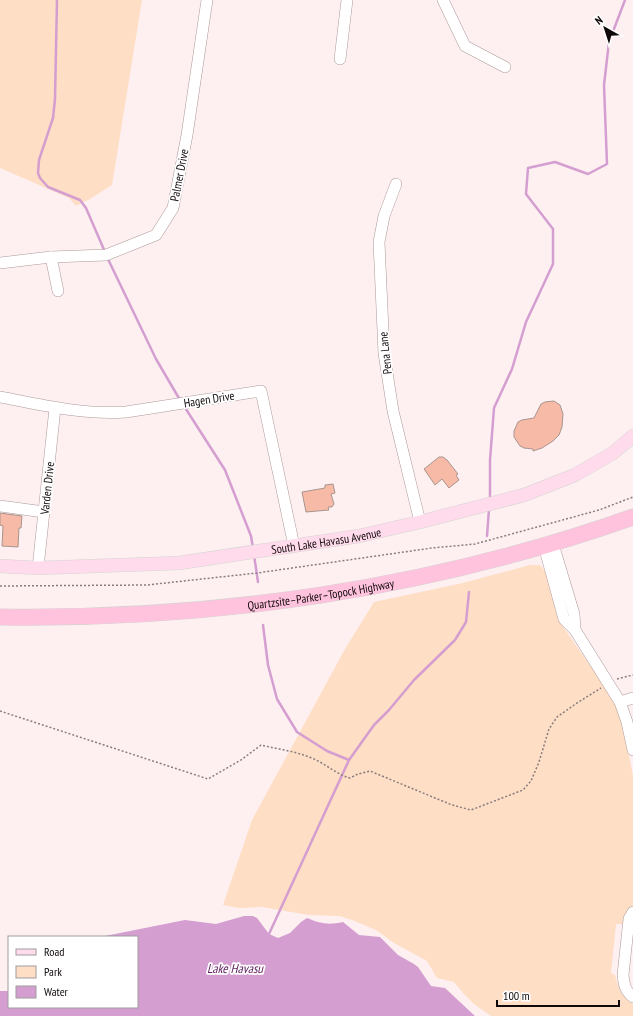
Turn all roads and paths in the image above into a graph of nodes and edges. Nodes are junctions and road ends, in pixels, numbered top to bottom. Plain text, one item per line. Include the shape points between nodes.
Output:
1 (207, 0) edge
2 (347, 0) edge
3 (443, 0) edge
4 (340, 59) dead end
5 (505, 67) dead end
6 (396, 184) dead end
7 (51, 257) junction
8 (0, 263) edge
9 (58, 291) dead end
10 (0, 397) edge
11 (55, 408) junction
12 (633, 436) edge
13 (633, 497) edge
14 (0, 506) edge
15 (44, 512) junction
16 (633, 518) edge
17 (420, 522) junction
18 (548, 545) junction
19 (294, 546) junction
20 (0, 566) edge
21 (38, 568) junction
22 (0, 586) edge
23 (0, 617) edge
24 (633, 675) edge
25 (609, 682) junction
26 (633, 698) edge
27 (620, 702) junction
28 (0, 711) edge
29 (633, 750) edge
30 (633, 912) edge
31 (633, 997) edge

1 - 7 street, Palmer Drive via 187,135 173,208 169,215 156,235 123,249 106,255
2 - 4 street
3 - 5 street via 465,46
6 - 17 street, Pena Lane via 384,216 379,242 384,353 393,411
7 - 8 street, Palmer Drive
7 - 9 street
10 - 11 street, Hagen Drive
11 - 15 street, Varden Drive
11 - 19 street, Hagen Drive via 107,413 126,412 261,391
12 - 17 main road, South Lake Havasu Avenue via 613,452 575,475 524,495
13 - 22 path via 599,510 475,544 147,586
14 - 15 street
15 - 21 street, Varden Drive
16 - 18 highway, Quartzsite–Parker–Topock Highway
17 - 19 main road, South Lake Havasu Avenue via 359,536
18 - 23 highway, Quartzsite–Parker–Topock Highway via 397,582 258,604 126,615
18 - 25 street via 574,614 575,630
19 - 21 main road, South Lake Havasu Avenue via 179,563
20 - 21 main road, South Lake Havasu Avenue
24 - 25 path
25 - 27 street
25 - 28 path via 557,718 548,729 531,782 523,790 472,810 452,806 370,771 350,778 310,757 261,745 208,779
26 - 27 street
27 - 29 street
30 - 31 street via 629,919 623,975 627,992

